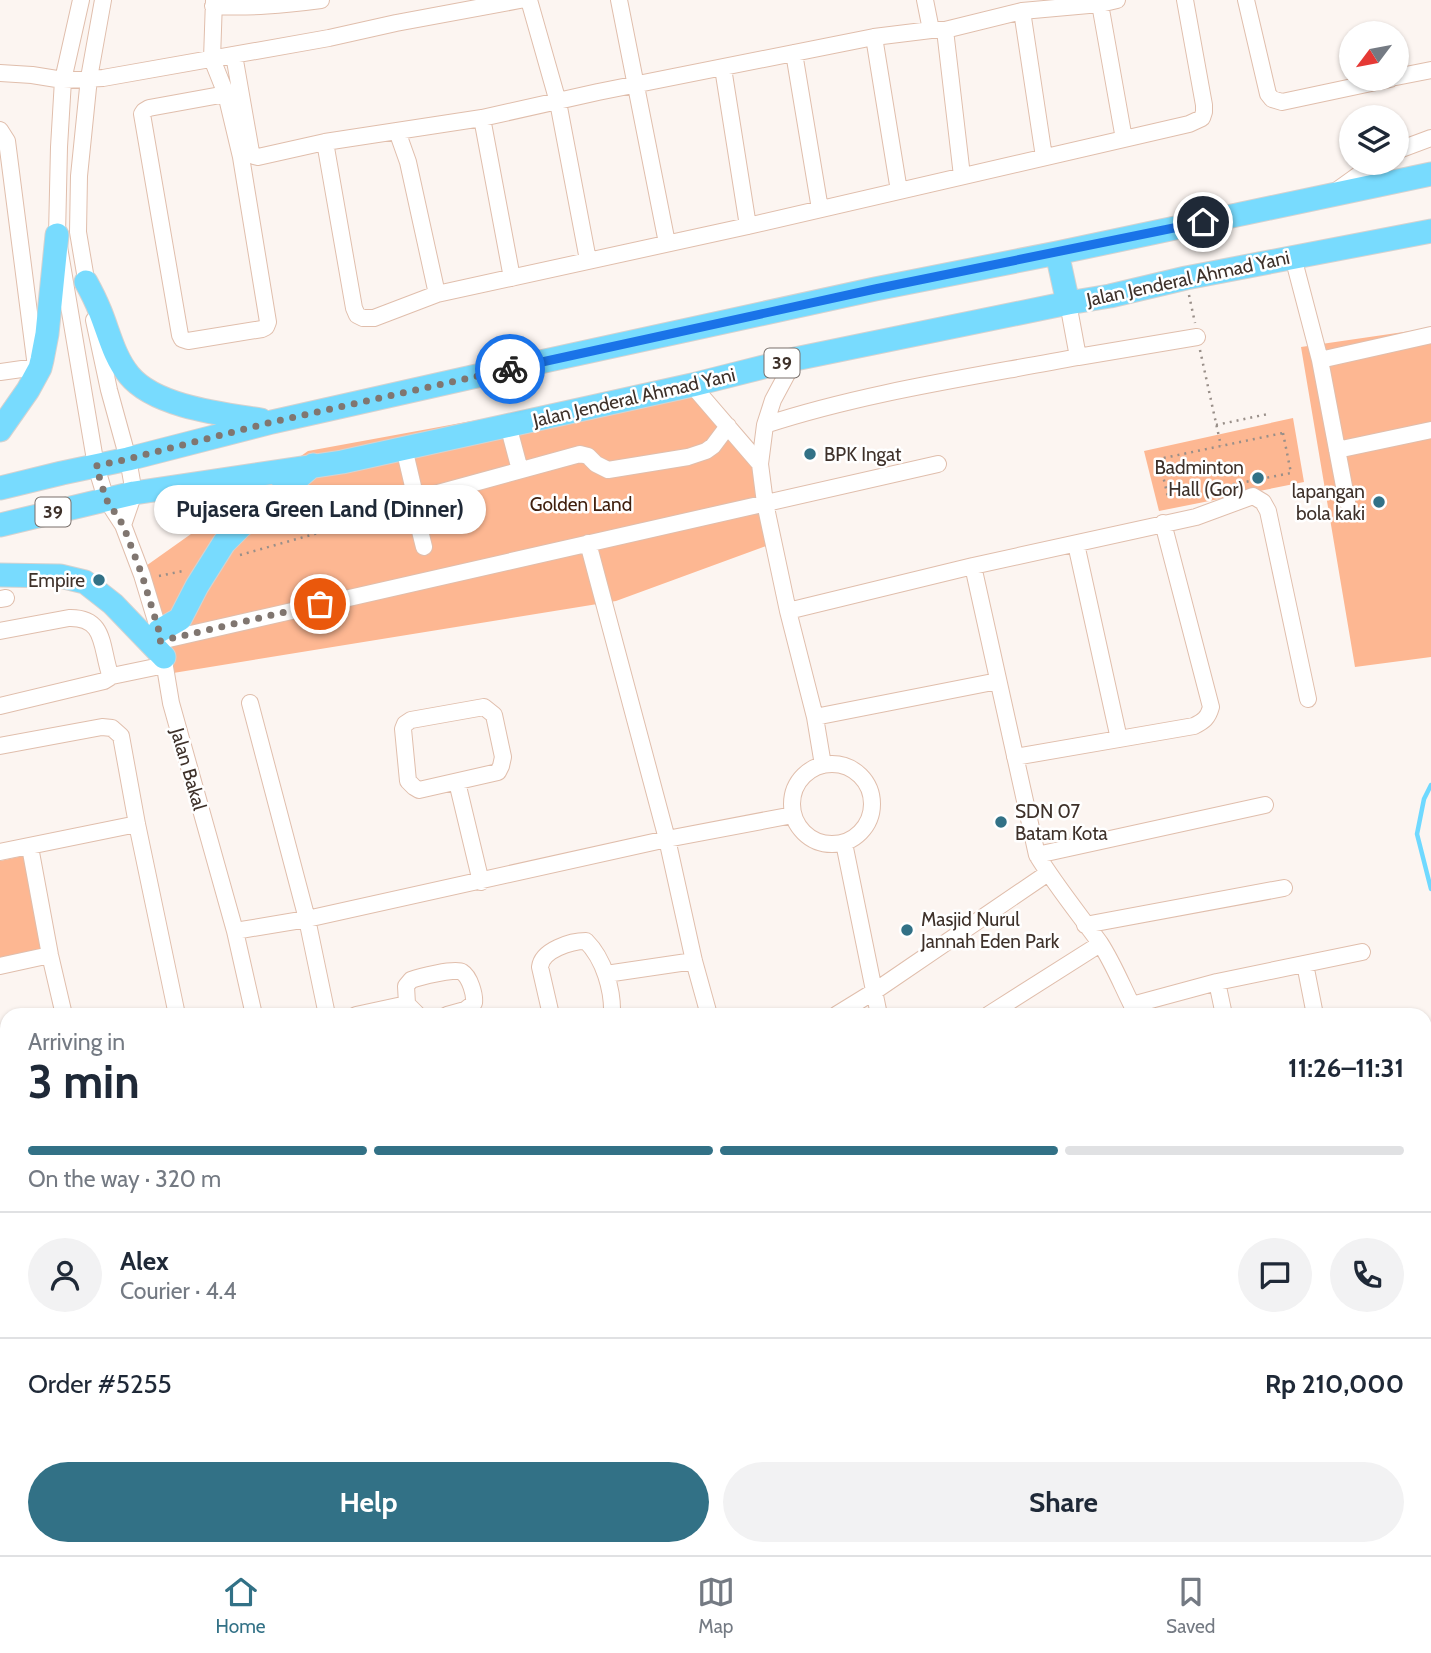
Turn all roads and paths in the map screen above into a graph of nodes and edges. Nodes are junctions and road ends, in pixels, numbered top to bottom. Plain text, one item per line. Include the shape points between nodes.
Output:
1 (81, 0) edge
2 (103, 0) edge
3 (321, 0) edge
4 (520, 0) edge
5 (528, 0) edge
6 (619, 0) edge
7 (925, 0) edge
8 (1117, 0) edge
9 (1185, 0) edge
10 (1246, 0) edge
11 (213, 3) edge
12 (1100, 4) junction
13 (1022, 11) junction
14 (938, 30) junction
15 (874, 37) junction
16 (793, 53) junction
17 (234, 55) junction
18 (212, 59) junction
19 (723, 68) junction
20 (1431, 70) edge
21 (0, 73) edge
22 (1409, 74) edge
23 (89, 78) junction
24 (63, 80) junction
25 (635, 86) junction
26 (1339, 90) edge
27 (226, 94) junction
28 (558, 102) junction
29 (481, 118) junction
30 (0, 130) edge
31 (397, 131) junction
32 (1431, 138) edge
33 (1124, 139) junction
34 (325, 142) junction
35 (1409, 146) edge
36 (1044, 157) junction
37 (1431, 174) edge
38 (1358, 175) edge
39 (962, 176) junction
40 (899, 191) junction
41 (1329, 196) junction
42 (820, 209) junction
43 (748, 226) junction
44 (1431, 231) edge
45 (57, 235) junction
46 (667, 243) junction
47 (1057, 253) junction
48 (1293, 257) junction
49 (588, 260) junction
50 (512, 278) junction
51 (1186, 278) junction
52 (86, 282) junction
53 (437, 294) junction
54 (1068, 303) junction
55 (1431, 335) edge
56 (1197, 337) junction
57 (1078, 357) junction
58 (795, 359) junction
59 (1320, 360) junction
60 (0, 372) edge
61 (692, 385) junction
62 (1268, 414) dead end
63 (272, 422) junction
64 (508, 425) junction
65 (765, 425) junction
66 (1216, 425) junction
67 (728, 426) junction
68 (0, 430) edge
69 (1431, 430) edge
70 (1221, 446) junction
71 (404, 448) junction
72 (1337, 450) junction
73 (128, 459) junction
74 (760, 464) junction
75 (938, 464) dead end
76 (313, 465) junction
77 (96, 466) junction
78 (520, 470) junction
79 (0, 488) edge
80 (134, 493) junction
81 (106, 499) junction
82 (1347, 502) dead end
83 (765, 503) junction
84 (416, 507) junction
85 (1163, 523) junction
86 (0, 525) edge
87 (123, 525) junction
88 (588, 543) junction
89 (1076, 544) junction
90 (424, 547) dead end
91 (211, 563) junction
92 (973, 566) junction
93 (0, 575) edge
94 (142, 575) junction
95 (788, 611) junction
96 (0, 631) edge
97 (162, 648) junction
98 (113, 676) junction
99 (998, 681) junction
100 (1308, 699) dead end
101 (250, 703) dead end
102 (0, 706) edge
103 (816, 717) junction
104 (1119, 739) junction
105 (0, 746) edge
106 (1015, 757) junction
107 (823, 765) junction
108 (457, 782) junction
109 (1265, 805) dead end
110 (793, 815) junction
111 (137, 824) junction
112 (667, 839) junction
113 (844, 843) junction
114 (30, 846) junction
115 (0, 852) edge
116 (1037, 855) junction
117 (1048, 873) junction
118 (481, 882) junction
119 (1284, 888) dead end
120 (307, 919) junction
121 (1085, 925) junction
122 (235, 931) junction
123 (1100, 944) junction
124 (1362, 952) dead end
125 (50, 955) junction
126 (694, 961) junction
127 (1305, 964) junction
128 (0, 966) edge
129 (606, 974) junction
130 (1217, 982) junction
131 (875, 991) junction
132 (62, 1008) edge
133 (176, 1008) edge
134 (252, 1008) edge
135 (326, 1008) edge
136 (412, 1008) edge
137 (468, 1008) edge
138 (550, 1008) edge
139 (611, 1008) edge
140 (707, 1008) edge
141 (847, 1008) edge
142 (878, 1008) edge
143 (999, 1008) edge
144 (1134, 1008) edge
145 (1141, 1008) edge
146 (1223, 1008) edge
147 (1314, 1008) edge

1 - 24 street, Jalan Bakal
2 - 23 street
3 - 11 street via 262,7
4 - 17 street
5 - 28 street
6 - 25 street
7 - 14 street
8 - 12 street
9 - 33 street via 1204,105 1202,118
10 - 26 street via 1272,99 1282,102
11 - 18 street
12 - 13 street
12 - 33 street
13 - 14 street
13 - 36 street
14 - 15 street
14 - 39 street
15 - 16 street
15 - 40 street
16 - 19 street
16 - 42 street
17 - 18 street
17 - 34 street via 254,156
18 - 23 street
18 - 27 street
19 - 25 street
19 - 43 street
20 - 22 street
21 - 24 street
23 - 24 street
23 - 52 street via 78,232
24 - 45 street, Jalan Bakal
25 - 28 street
25 - 46 street
27 - 27 street via 149,108 142,114 180,335 188,341 262,329 268,322
28 - 29 street
28 - 49 street
29 - 31 street
29 - 50 street
30 - 60 street via 7,141 36,368
31 - 34 street
31 - 53 street
32 - 35 street
33 - 36 street
34 - 53 street via 357,314 374,318
36 - 39 street
37 - 41 highway, 39
38 - 41 street
39 - 40 street
40 - 42 street
41 - 47 highway, 39
42 - 43 street
43 - 46 street
44 - 48 highway, Jalan Jenderal Ahmad Yani / 39
45 - 68 highway via 40,368
45 - 77 street, Jalan Bakal
46 - 49 street
47 - 54 highway
47 - 63 highway, 39
48 - 51 highway, Jalan Jenderal Ahmad Yani / 39
48 - 59 street
49 - 50 street
50 - 53 street
51 - 54 highway, Jalan Jenderal Ahmad Yani / 39
51 - 56 path
52 - 63 highway via 116,353 130,377 148,391 181,405
52 - 73 street
54 - 57 street
54 - 58 highway, Jalan Jenderal Ahmad Yani / 39
55 - 59 street
56 - 57 street
56 - 66 path
57 - 65 street via 827,406
58 - 61 highway, Jalan Jenderal Ahmad Yani / 39
58 - 65 street
59 - 72 street
61 - 64 highway, Jalan Jenderal Ahmad Yani / 39
61 - 67 street
62 - 66 path
63 - 73 highway, 39
64 - 71 highway, Jalan Jenderal Ahmad Yani / 39
64 - 78 street
65 - 74 street
66 - 70 path
67 - 74 street
67 - 78 street via 706,452 688,457 608,470 580,454
69 - 72 street
70 - 70 path via 1283,433 1291,473 1168,497 1158,459
71 - 76 highway, Jalan Jenderal Ahmad Yani / 39
71 - 84 street
72 - 82 street
73 - 77 highway, 39
73 - 80 street
74 - 83 street
75 - 83 street
76 - 80 highway, Jalan Jenderal Ahmad Yani / 39
76 - 91 highway via 240,527
77 - 79 highway, 39
77 - 81 street, Jalan Bakal
78 - 84 street
80 - 81 highway, Jalan Jenderal Ahmad Yani / 39
80 - 87 street
81 - 86 highway, Jalan Jenderal Ahmad Yani / 39
81 - 87 street, Jalan Bakal
83 - 88 street
83 - 95 street
84 - 90 street
84 - 91 path
85 - 89 street
85 - 100 street via 1196,517 1254,496 1263,502
85 - 104 street via 1211,707 1209,716 1194,726
87 - 94 street, Jalan Bakal
88 - 97 street
88 - 112 street
89 - 92 street
89 - 104 street
91 - 94 path via 162,576
91 - 97 highway
92 - 95 street
92 - 99 street
93 - 97 highway via 60,576 85,582
94 - 97 street, Jalan Bakal
95 - 103 street
96 - 98 street via 69,618 90,621
97 - 98 street
97 - 122 street, Jalan Bakal via 171,703
98 - 102 street
99 - 103 street
99 - 106 street
101 - 120 street
103 - 107 street
104 - 106 street
105 - 111 street via 91,728 112,729 124,745
106 - 116 street
107 - 110 street via 801,778 794,789
107 - 113 street via 849,768 869,787 871,814 866,826
108 - 108 street via 498,772 501,766 494,716 484,708 411,720 402,729 408,781 414,788
108 - 118 street
109 - 116 street
110 - 112 street
110 - 113 street via 807,836 832,845
111 - 114 street
111 - 133 street
112 - 118 street
112 - 126 street
113 - 131 street
114 - 115 street
114 - 125 street
116 - 117 street
117 - 121 street
117 - 131 street
118 - 120 street
119 - 121 street
120 - 122 street
120 - 135 street
121 - 123 street
122 - 134 street, Jalan Bakal
123 - 143 street
123 - 144 street
124 - 127 street
125 - 128 street
125 - 132 street
126 - 129 street
126 - 140 street
127 - 130 street
127 - 147 street
129 - 138 street via 586,941 546,955 541,967
129 - 139 street
130 - 145 street
130 - 146 street
131 - 141 street
131 - 142 street
136 - 137 street via 407,986 411,980 457,971 468,981 474,997

